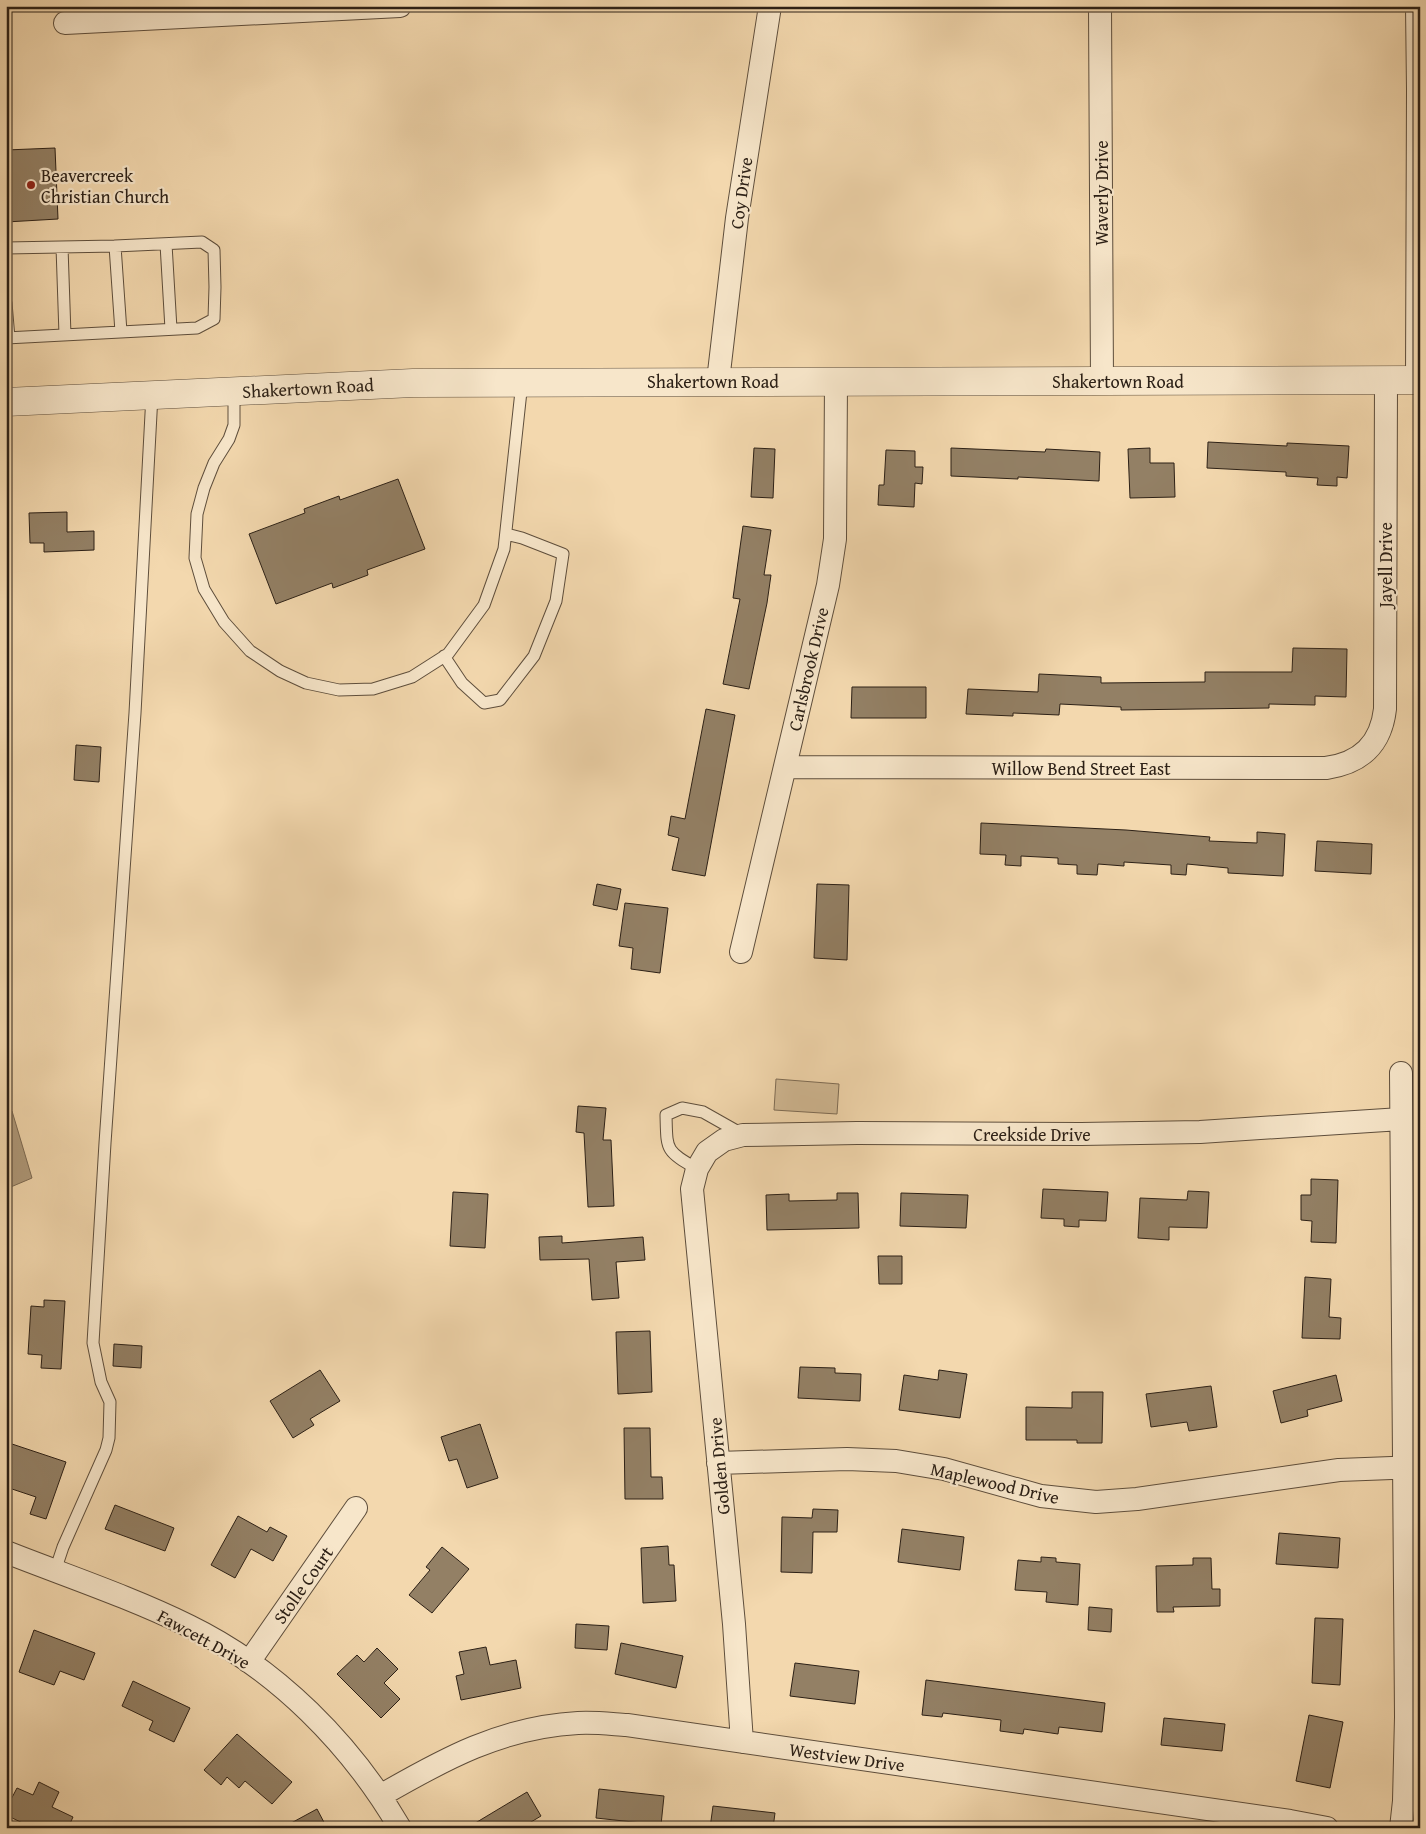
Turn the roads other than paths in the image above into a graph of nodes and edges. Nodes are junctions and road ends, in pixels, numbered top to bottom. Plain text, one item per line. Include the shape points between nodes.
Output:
1 (400, 6) edge
2 (770, 6) edge
3 (1100, 6) edge
4 (1417, 6) edge
5 (65, 23) dead end
6 (166, 244) junction
7 (115, 246) junction
8 (62, 247) junction
9 (6, 248) edge
10 (6, 303) edge
11 (171, 330) junction
12 (120, 332) junction
13 (65, 335) junction
14 (8, 338) edge
15 (1386, 380) junction
16 (1418, 380) edge
17 (718, 381) junction
18 (836, 381) junction
19 (1102, 381) junction
20 (522, 382) junction
21 (234, 391) junction
22 (152, 395) junction
23 (6, 402) edge
24 (506, 534) junction
25 (444, 656) junction
26 (1370, 746) joint
27 (784, 768) junction
28 (741, 952) dead end
29 (1401, 1073) dead end
30 (1401, 1119) junction
31 (743, 1135) junction
32 (695, 1179) junction
33 (718, 1463) junction
34 (1412, 1467) edge
35 (356, 1508) dead end
36 (6, 1552) edge
37 (55, 1571) junction
38 (249, 1662) junction
39 (742, 1742) junction
40 (380, 1796) junction
41 (400, 1828) edge
42 (1327, 1828) edge
43 (1401, 1828) edge

1 - 5 street
2 - 17 street, Coy Drive via 737,218
3 - 19 street, Waverly Drive
4 - 16 street
6 - 7 lane
6 - 11 lane
6 - 11 lane via 202,242 214,250 214,319 197,328
7 - 8 lane
7 - 12 lane
8 - 9 lane
8 - 13 lane
10 - 14 lane
11 - 12 lane
12 - 13 lane
13 - 14 lane
15 - 16 street, Shakertown Road
15 - 19 street, Shakertown Road
15 - 26 street, Jayell Drive via 1385,709 1381,729
17 - 18 street, Shakertown Road
17 - 20 street, Shakertown Road
18 - 19 street, Shakertown Road
18 - 27 street, Carlsbrook Drive via 833,558
20 - 21 street, Shakertown Road
20 - 24 lane
21 - 22 street, Shakertown Road
21 - 25 lane via 234,425 214,463 196,514 195,558 204,589 224,622 250,651 280,671 306,683 340,690 374,689 412,677
22 - 23 street, Shakertown Road
22 - 37 lane via 135,713 93,1343 101,1382 110,1402 110,1438
24 - 25 lane via 504,549 484,605
24 - 25 lane via 563,554 556,601 534,656 500,700 484,703 462,683
26 - 27 street, Willow Bend Street East via 1351,762 1326,768
27 - 28 street, Carlsbrook Drive
29 - 30 street
30 - 31 street, Creekside Drive via 1190,1132
30 - 34 street
31 - 32 street, Creekside Drive via 715,1146 704,1156
31 - 32 lane via 702,1112 682,1108 666,1115 667,1144
32 - 33 street, Golden Drive
33 - 34 street, Maplewood Drive via 847,1459 896,1462 944,1469 1041,1496 1096,1502 1339,1470
33 - 39 street, Golden Drive
34 - 43 street
35 - 38 street, Stolle Court
36 - 37 street, Fawcett Drive
37 - 38 street, Fawcett Drive via 189,1626
38 - 40 street, Fawcett Drive via 321,1724
39 - 40 street, Westview Drive via 628,1725 581,1723 523,1730 438,1762
39 - 42 street, Westview Drive
40 - 41 street, Fawcett Drive

